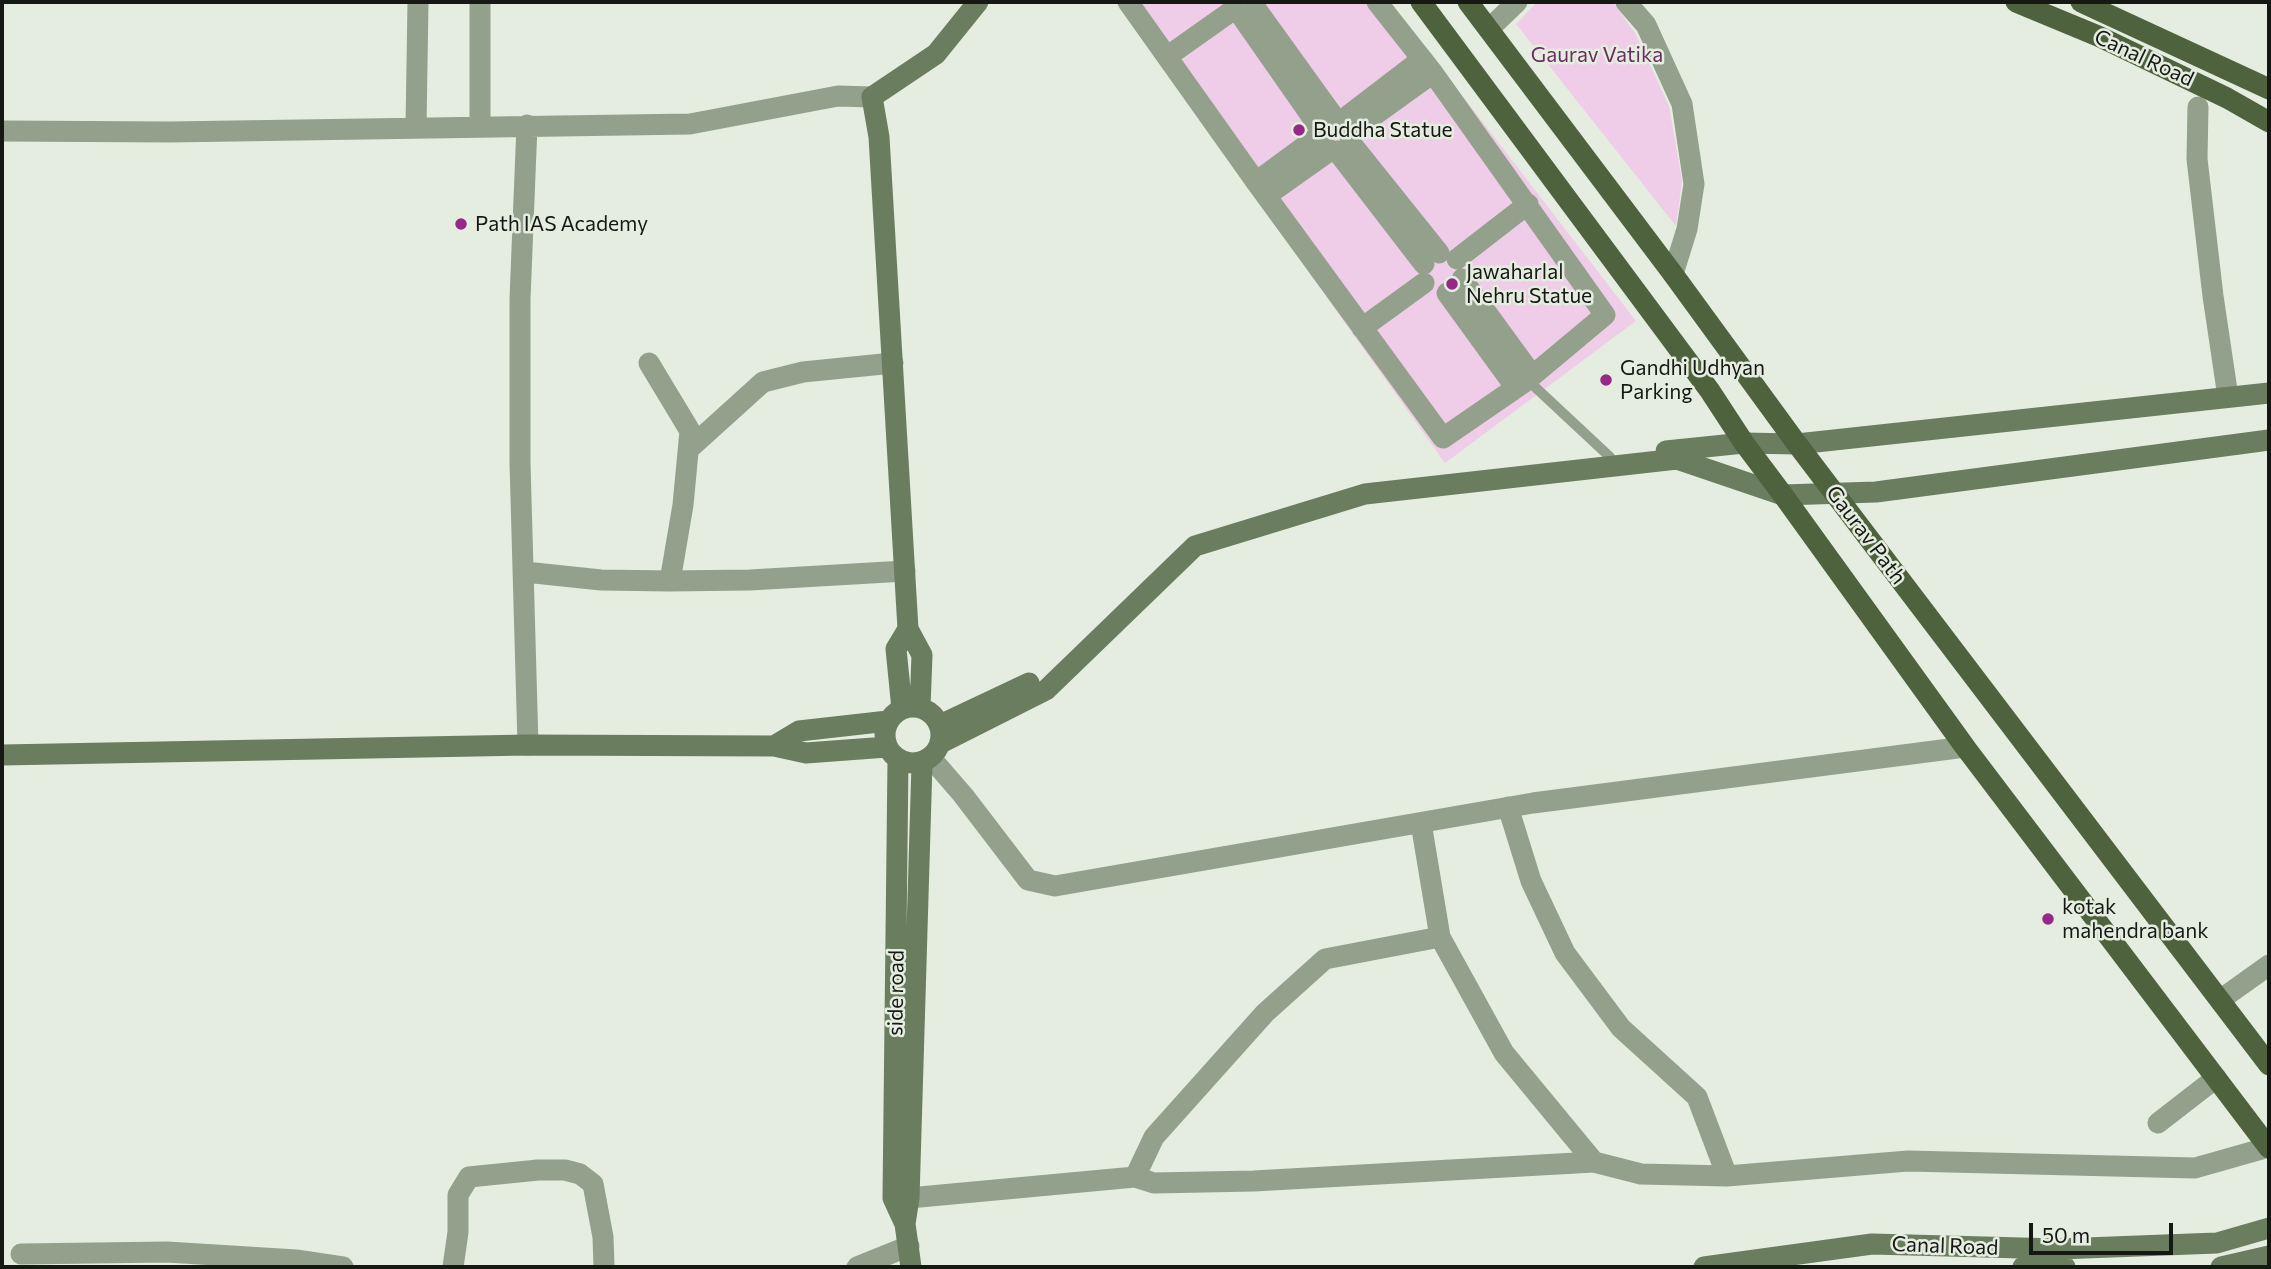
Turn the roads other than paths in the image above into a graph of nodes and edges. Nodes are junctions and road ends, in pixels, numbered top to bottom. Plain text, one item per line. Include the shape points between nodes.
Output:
1 (418, 2) edge
2 (480, 2) edge
3 (978, 2) edge
4 (1128, 2) edge
5 (1377, 2) edge
6 (1421, 2) edge
7 (1468, 2) edge
8 (1517, 2) edge
9 (1626, 2) edge
10 (2016, 2) edge
11 (2081, 2) edge
12 (1489, 29) junction
13 (1168, 56) junction
14 (1428, 66) junction
15 (2269, 89) edge
16 (872, 97) junction
17 (2198, 107) dead end
18 (2269, 122) edge
19 (527, 125) junction
20 (480, 126) junction
21 (416, 127) junction
22 (2, 131) edge
23 (1336, 135) junction
24 (1261, 189) junction
25 (1528, 204) junction
26 (1442, 272) junction
27 (1673, 274) junction
28 (1362, 328) junction
29 (649, 363) dead end
30 (892, 363) junction
31 (1527, 383) junction
32 (2269, 393) edge
33 (2228, 397) junction
34 (2269, 440) edge
35 (1744, 443) junction
36 (1797, 444) junction
37 (690, 448) junction
38 (1610, 457) junction
39 (1835, 493) junction
40 (1783, 495) junction
41 (905, 571) junction
42 (524, 572) junction
43 (670, 581) junction
44 (903, 713) junction
45 (528, 745) junction
46 (774, 746) junction
47 (933, 747) junction
48 (1965, 747) junction
49 (893, 753) junction
50 (2, 755) edge
51 (1508, 807) junction
52 (1420, 823) junction
53 (1440, 937) junction
54 (2269, 965) edge
55 (2220, 1000) junction
56 (2269, 1065) edge
57 (2216, 1078) junction
58 (2158, 1123) dead end
59 (2269, 1148) edge
60 (1594, 1162) junction
61 (1727, 1176) junction
62 (1135, 1177) junction
63 (909, 1198) junction
64 (905, 1224) junction
65 (2269, 1228) edge
66 (21, 1254) dead end
67 (910, 1256) edge
68 (2269, 1256) edge
69 (193, 1260) edge
70 (72, 1261) edge
71 (343, 1267) edge
72 (453, 1267) edge
73 (604, 1267) edge
74 (858, 1267) edge
75 (1704, 1267) edge
76 (2023, 1267) edge
77 (2066, 1267) edge
78 (2221, 1267) edge

1 - 21 street
2 - 20 street
3 - 16 street via 936,54
4 - 13 street
5 - 14 street
6 - 35 main road
7 - 12 main road, Gaurav Path
8 - 12 street
9 - 27 street via 1646,25 1682,104 1694,184
10 - 18 main road, Canal Road via 2098,36
11 - 15 main road
12 - 27 main road, Gaurav Path
13 - 23 street via 1242,10
13 - 24 street
14 - 23 street
14 - 25 street
16 - 19 street via 838,96 690,124
16 - 30 street via 879,137
17 - 33 street via 2197,159
19 - 20 street
19 - 42 street via 520,299
20 - 21 street
21 - 22 street
23 - 24 street
23 - 26 street
24 - 28 street
25 - 26 street
25 - 31 street via 1605,315
26 - 28 street
26 - 31 street
27 - 36 main road, Gaurav Path
28 - 31 street via 1443,438
29 - 37 street via 690,431
30 - 37 street via 803,372 763,382
30 - 41 street
31 - 38 lane
32 - 33 street
33 - 36 street
34 - 39 street via 1876,492
35 - 36 street
35 - 38 street
35 - 40 main road
36 - 39 main road, Gaurav Path
37 - 43 street
38 - 47 street via 1432,474 1352,488 1184,538 1038,679
39 - 40 street
39 - 55 main road, Gaurav Path
40 - 47 street via 1677,459 1365,494 1195,546 1046,690
40 - 48 main road
41 - 43 street
41 - 44 street via 908,629 922,655
42 - 43 street
42 - 45 street
44 - 46 street via 799,731
44 - 47 street via 935,717
44 - 49 street via 885,738
45 - 46 street
45 - 50 street
46 - 49 street via 806,753
47 - 49 street via 906,763
47 - 52 street via 1028,880 1055,887
47 - 63 street, side road
48 - 51 street
48 - 57 main road
49 - 64 street, side road via 893,1198
51 - 52 street
51 - 61 street via 1531,881 1565,953 1621,1028 1697,1097
52 - 53 street
53 - 60 street via 1504,1053
53 - 62 street via 1325,959 1265,1013 1154,1137
54 - 55 street
55 - 56 main road, Gaurav Path
57 - 58 street
57 - 59 main road
59 - 61 street via 2195,1168 1908,1161
60 - 61 street via 1641,1174
60 - 62 street via 1254,1181 1154,1183
62 - 63 street
63 - 64 street, side road
64 - 67 street, side road
65 - 75 street, Canal Road via 2204,1244 2059,1249 1872,1244
66 - 70 street
67 - 74 street
68 - 78 street
69 - 70 street
69 - 71 street via 296,1260
72 - 73 street via 458,1195 469,1177 565,1170 593,1184
76 - 77 street, Canal Road

